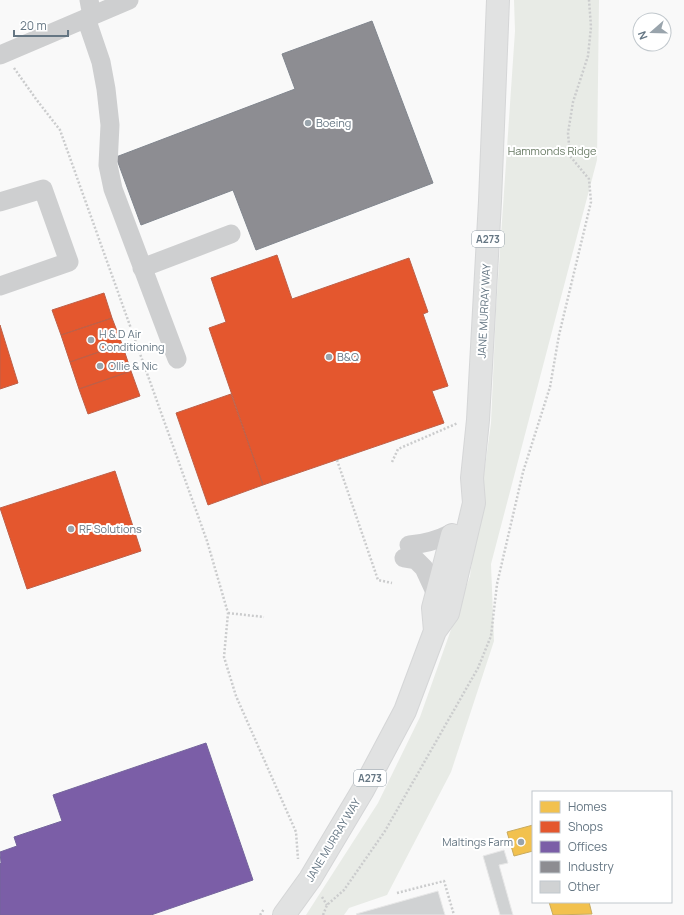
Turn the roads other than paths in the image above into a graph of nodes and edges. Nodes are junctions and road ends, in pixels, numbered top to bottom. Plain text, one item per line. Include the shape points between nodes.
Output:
1 (129, 0) edge
2 (498, 0) edge
3 (89, 11) edge
4 (2, 54) edge
5 (0, 202) edge
6 (231, 234) dead end
7 (142, 268) junction
8 (0, 286) edge
9 (177, 359) dead end
10 (472, 478) junction
11 (452, 533) junction
12 (436, 594) junction
13 (435, 631) junction
14 (284, 915) edge

1 - 3 street
2 - 10 main road, JANE MURRAY WAY / A273 via 490,208 478,420
3 - 4 street
3 - 7 street via 106,89 110,125 108,164 114,189
5 - 8 street via 43,189 69,262
6 - 7 street
7 - 9 street
10 - 11 main road, JANE MURRAY WAY / A273 via 459,502
10 - 13 main road, JANE MURRAY WAY / A273 via 474,503 450,605 448,613
11 - 12 main road, JANE MURRAY WAY / A273
11 - 12 street via 407,551 424,568
12 - 13 main road, JANE MURRAY WAY / A273 via 433,608
13 - 14 main road, JANE MURRAY WAY / A273 via 405,711 363,790 310,879

